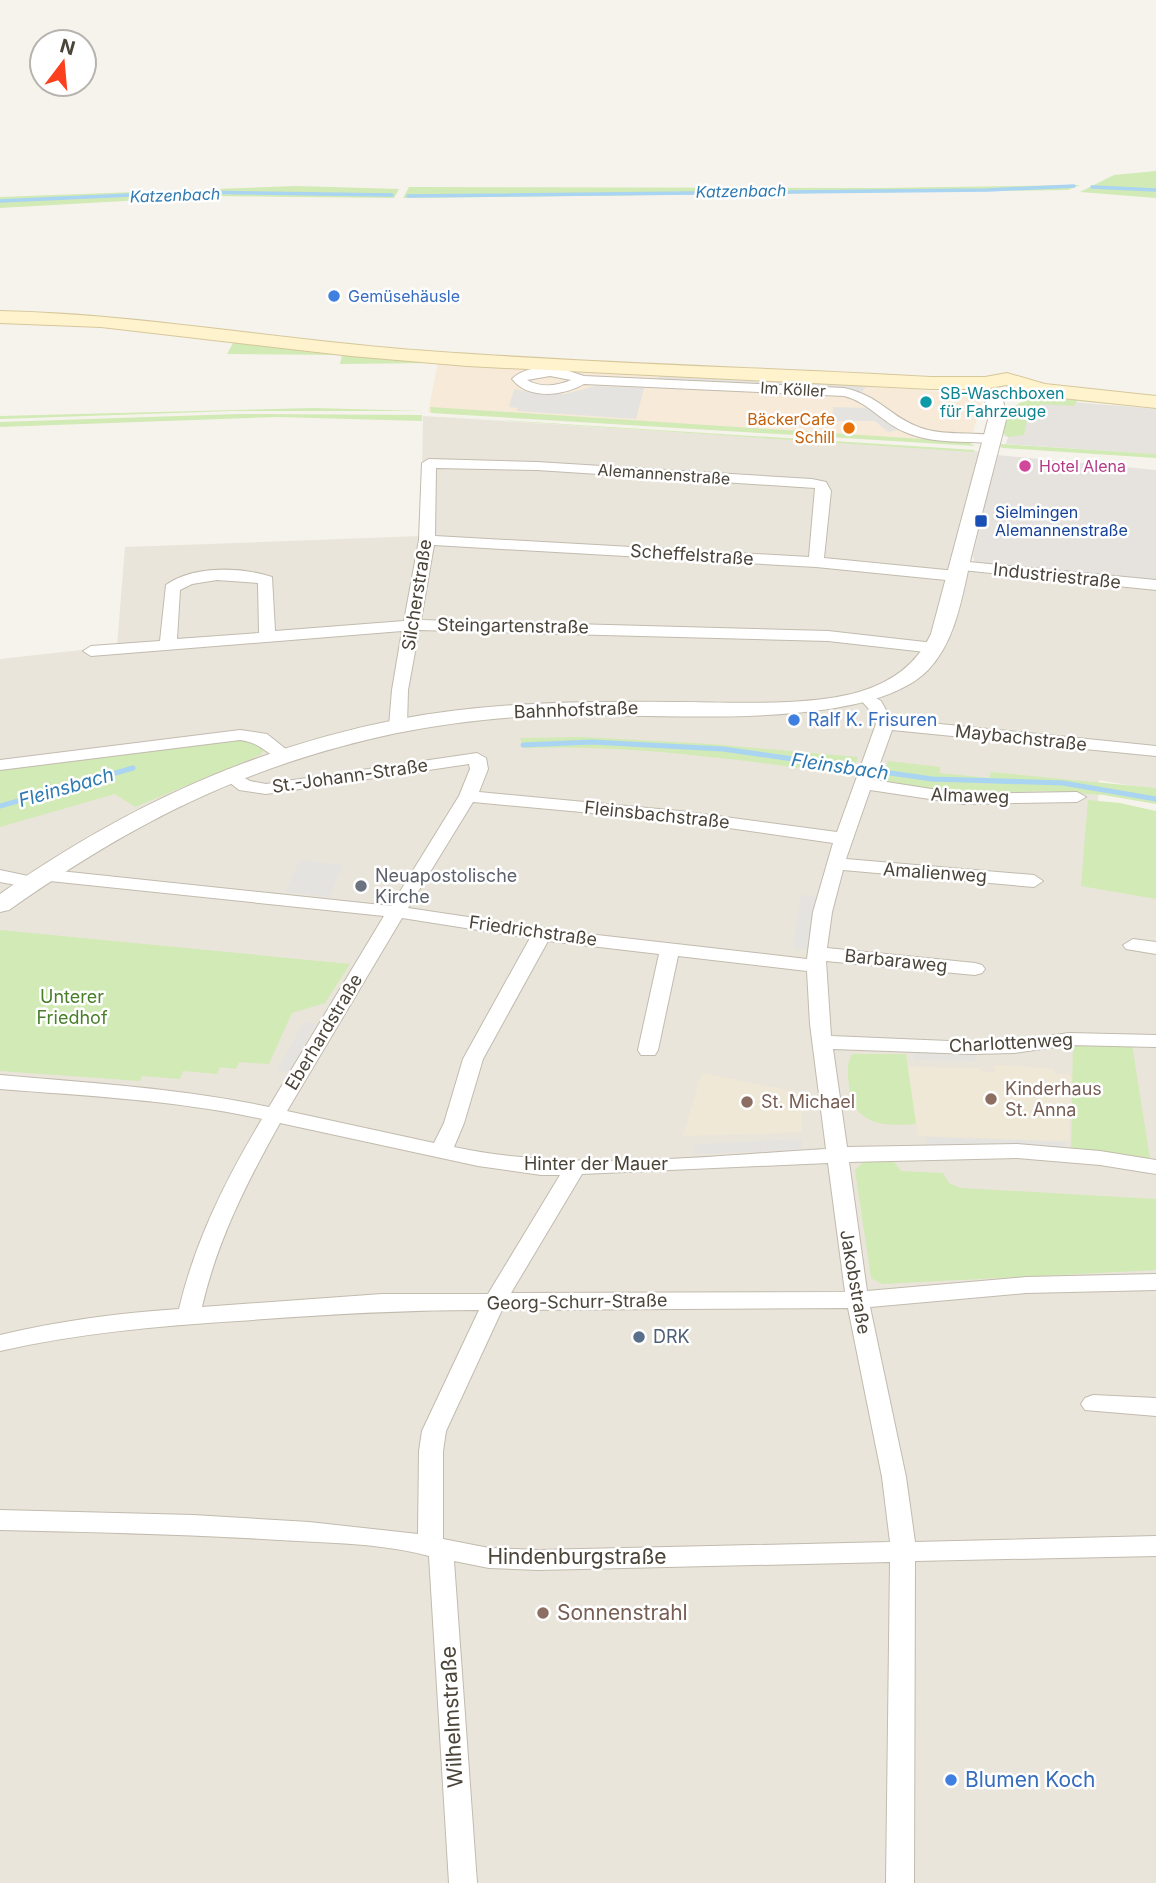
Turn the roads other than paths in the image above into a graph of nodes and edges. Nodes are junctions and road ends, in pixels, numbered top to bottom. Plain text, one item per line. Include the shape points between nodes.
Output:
1 (0, 317) edge
2 (581, 380) dead end
3 (1003, 395) junction
4 (1156, 402) edge
5 (887, 412) joint
6 (992, 439) junction
7 (429, 463) joint
8 (427, 540) junction
9 (816, 562) junction
10 (957, 571) junction
11 (1156, 586) edge
12 (413, 624) junction
13 (267, 637) junction
14 (168, 646) junction
15 (934, 648) junction
16 (91, 652) dead end
17 (866, 697) junction
18 (885, 724) junction
19 (398, 726) junction
20 (1156, 751) edge
21 (284, 754) junction
22 (477, 758) joint
23 (0, 765) edge
24 (228, 774) junction
25 (865, 781) junction
26 (468, 796) junction
27 (1077, 797) dead end
28 (845, 839) junction
29 (837, 863) junction
30 (0, 876) edge
31 (36, 878) junction
32 (1034, 881) dead end
33 (0, 905) edge
34 (398, 912) junction
35 (542, 934) junction
36 (1133, 945) dead end
37 (670, 948) junction
38 (1156, 948) edge
39 (817, 959) junction
40 (975, 969) dead end
41 (1156, 1041) edge
42 (823, 1042) junction
43 (648, 1050) dead end
44 (0, 1082) edge
45 (275, 1114) junction
46 (441, 1151) junction
47 (837, 1155) junction
48 (1156, 1167) edge
49 (575, 1168) junction
50 (1156, 1282) edge
51 (857, 1300) junction
52 (493, 1304) junction
53 (188, 1317) junction
54 (0, 1343) edge
55 (1093, 1404) dead end
56 (1156, 1407) edge
57 (0, 1520) edge
58 (1156, 1546) edge
59 (436, 1549) junction
60 (904, 1553) junction
61 (463, 1883) edge
62 (900, 1883) edge

1 - 3 main road via 116,321 425,357 931,383
2 - 5 street, Im Köller via 844,392 870,399
3 - 4 main road via 1080,395
3 - 6 street, Bahnhofstraße
5 - 6 street, Im Köller via 918,432
6 - 10 street, Bahnhofstraße
7 - 8 street, Silcherstraße
7 - 9 street, Alemannenstraße via 821,485
8 - 9 street, Scheffelstraße
8 - 12 street, Silcherstraße
9 - 10 street, Scheffelstraße
10 - 11 street, Industriestraße
10 - 15 street, Bahnhofstraße
12 - 13 street, Steingartenstraße
12 - 15 street, Steingartenstraße via 828,636
12 - 19 street, Silcherstraße
13 - 14 street, Steingartenstraße
13 - 14 street via 266,580 246,576 187,579 172,588
14 - 16 street, Steingartenstraße
15 - 17 street, Bahnhofstraße via 906,680
17 - 18 street
17 - 19 street, Bahnhofstraße via 809,706 511,712
18 - 20 street, Maybachstraße
18 - 25 street, Jakobstraße
19 - 21 street, Bahnhofstraße
21 - 23 street via 261,738 240,736
21 - 24 street, Bahnhofstraße
22 - 24 street, St.-Johann-Straße via 266,789 245,786
22 - 26 street, Eberhardstraße via 479,769
24 - 31 street, Bahnhofstraße via 141,814
25 - 27 street, Almaweg via 963,799
25 - 28 street, Jakobstraße
26 - 28 street, Fleinsbachstraße via 694,817
26 - 34 street, Eberhardstraße
28 - 29 street, Jakobstraße
29 - 32 street, Amalienweg
29 - 39 street, Jakobstraße via 826,894
30 - 31 street, Friedrichstraße
31 - 33 street, Bahnhofstraße
31 - 34 street, Friedrichstraße
34 - 35 street, Friedrichstraße
34 - 45 street, Eberhardstraße
35 - 37 street, Friedrichstraße
35 - 46 street via 472,1059
36 - 38 street
37 - 39 street, Friedrichstraße
37 - 43 street
39 - 40 street, Barbaraweg
39 - 42 street, Jakobstraße
41 - 42 street, Charlottenweg via 1069,1039 972,1048
42 - 47 street, Jakobstraße
44 - 45 street, Hinter der Mauer via 132,1093
45 - 46 street, Hinter der Mauer
45 - 53 street, Eberhardstraße via 220,1218
46 - 49 street, Hinter der Mauer via 509,1164
47 - 48 street, Hinter der Mauer via 1017,1151
47 - 49 street, Hinter der Mauer
47 - 51 street, Jakobstraße
49 - 52 street, Wilhelmstraße
50 - 51 street, Georg-Schurr-Straße via 1026,1286
51 - 52 street, Georg-Schurr-Straße
51 - 60 street, Jakobstraße via 895,1482
52 - 53 street, Georg-Schurr-Straße via 382,1302
52 - 59 street, Wilhelmstraße via 434,1431 430,1468
53 - 54 street, Georg-Schurr-Straße via 88,1325
55 - 56 street
57 - 59 street, Hindenburgstraße via 261,1529 364,1536
58 - 60 street, Hindenburgstraße
59 - 60 street, Hindenburgstraße via 489,1559 538,1560
59 - 61 street, Wilhelmstraße
60 - 62 street, Jakobstraße

